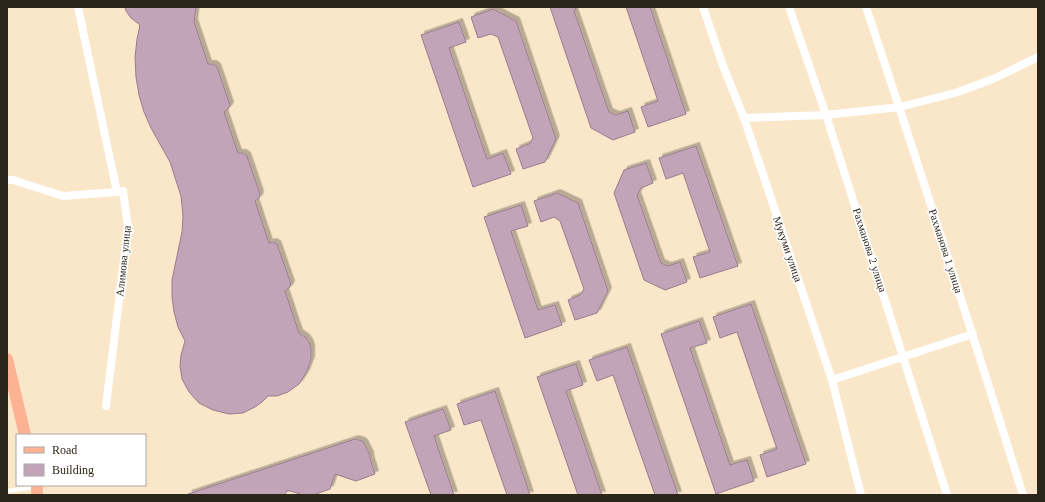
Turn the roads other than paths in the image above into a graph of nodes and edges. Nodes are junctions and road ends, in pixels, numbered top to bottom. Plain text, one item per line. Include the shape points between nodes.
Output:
1 (78, 7) edge
2 (704, 7) edge
3 (789, 7) edge
4 (866, 7) edge
5 (1038, 57) edge
6 (900, 107) junction
7 (826, 115) junction
8 (744, 118) junction
9 (7, 180) edge
10 (117, 192) junction
11 (973, 334) junction
12 (904, 357) junction
13 (7, 359) edge
14 (832, 380) junction
15 (106, 406) dead end
16 (25, 434) edge
17 (37, 489) edge
18 (7, 491) edge
19 (861, 495) edge
20 (947, 495) edge
21 (1023, 495) edge

1 - 10 street, Алимова улица
2 - 8 street, Мукуми улица via 723,66
3 - 7 street, Рахманова 2 улица
4 - 6 street, Рахманова 1 улица
5 - 6 street via 993,79 958,92
6 - 7 street
6 - 11 street, Рахманова 1 улица
7 - 8 street
7 - 12 street, Рахманова 2 улица
8 - 14 street, Мукуми улица
9 - 10 street via 63,196
10 - 15 street, Алимова улица via 123,191 128,227
11 - 12 street
11 - 21 street, Рахманова 1 улица
12 - 14 street
12 - 20 street, Рахманова 2 улица
13 - 16 main road
14 - 19 street, Мукуми улица
17 - 18 lane

